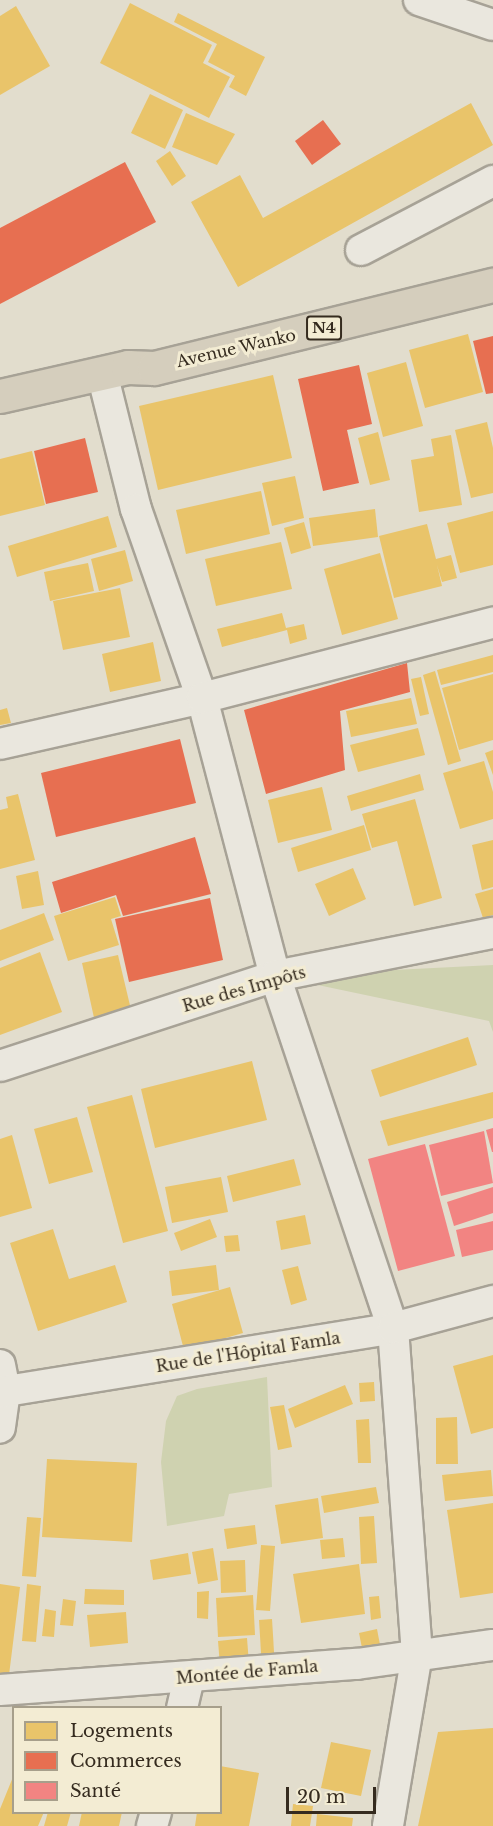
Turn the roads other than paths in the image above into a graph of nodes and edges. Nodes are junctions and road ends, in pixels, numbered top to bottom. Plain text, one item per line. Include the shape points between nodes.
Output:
1 (418, 0) edge
2 (493, 25) edge
3 (493, 180) edge
4 (361, 250) dead end
5 (493, 285) edge
6 (104, 381) junction
7 (0, 396) edge
8 (0, 417) edge
9 (493, 623) edge
10 (202, 698) junction
11 (0, 744) edge
12 (493, 933) edge
13 (275, 976) junction
14 (0, 1066) edge
15 (493, 1301) edge
16 (393, 1328) junction
17 (2, 1382) edge
18 (0, 1428) edge
19 (493, 1645) edge
20 (417, 1654) junction
21 (189, 1677) junction
22 (0, 1690) edge
23 (182, 1706) edge
24 (388, 1826) edge

1 - 2 street
3 - 4 street
5 - 6 highway, Avenue Wanko / N4 via 154,368 131,383
6 - 7 highway, Avenue Wanko / N4
6 - 8 highway, Avenue Wanko / N4
6 - 10 street via 136,509
9 - 10 street
10 - 11 street
10 - 13 street
12 - 13 street, Rue des Impôts
13 - 14 street, Rue des Impôts
13 - 16 street
15 - 16 street, Rue de l'Hôpital Famla
16 - 17 street, Rue de l'Hôpital Famla
16 - 20 street
17 - 18 street
19 - 20 street, Montée de Famla
20 - 21 street, Montée de Famla via 357,1664
20 - 24 street
21 - 22 street, Montée de Famla
21 - 23 street

